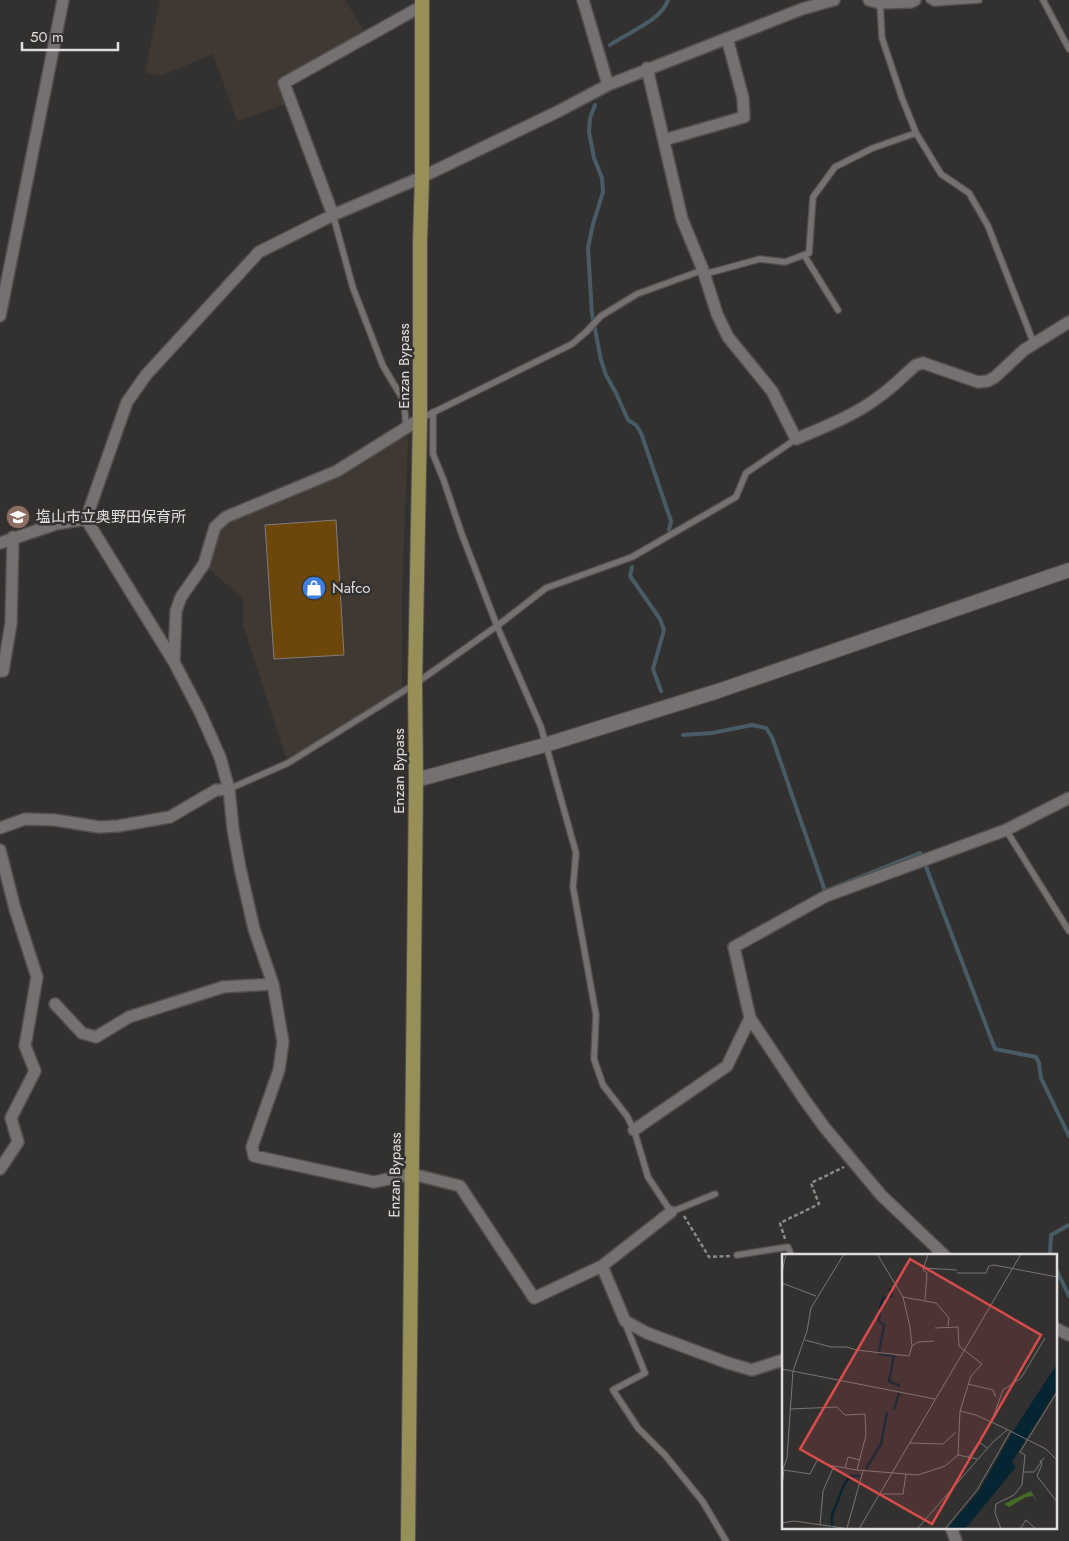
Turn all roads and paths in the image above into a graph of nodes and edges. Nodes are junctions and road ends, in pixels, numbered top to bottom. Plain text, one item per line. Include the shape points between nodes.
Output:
1 (63, 0) edge
2 (583, 0) edge
3 (834, 0) edge
4 (916, 0) edge
5 (930, 0) edge
6 (979, 0) edge
7 (1043, 0) edge
8 (875, 2) edge
9 (422, 3) edge
10 (801, 4) edge
11 (727, 38) junction
12 (1069, 49) edge
13 (647, 68) junction
14 (608, 85) junction
15 (916, 133) junction
16 (664, 140) junction
17 (422, 177) junction
18 (333, 216) junction
19 (804, 255) junction
20 (704, 272) junction
21 (838, 310) dead end
22 (0, 316) edge
23 (1069, 322) edge
24 (1034, 344) junction
25 (433, 412) junction
26 (420, 419) junction
27 (406, 428) junction
28 (796, 439) junction
29 (86, 519) junction
30 (13, 537) junction
31 (0, 543) edge
32 (1069, 570) edge
33 (497, 626) junction
34 (174, 662) junction
35 (0, 671) edge
36 (415, 684) junction
37 (545, 745) junction
38 (416, 780) junction
39 (229, 788) junction
40 (1069, 798) edge
41 (0, 828) edge
42 (1006, 830) junction
43 (0, 850) edge
44 (1069, 931) edge
45 (273, 984) junction
46 (55, 1004) dead end
47 (750, 1018) junction
48 (634, 1130) junction
49 (853, 1162) junction
50 (0, 1169) edge
51 (412, 1174) junction
52 (714, 1194) dead end
53 (675, 1211) junction
54 (788, 1247) junction
55 (791, 1254) edge
56 (943, 1254) edge
57 (736, 1255) joint
58 (602, 1266) junction
59 (624, 1322) junction
60 (1056, 1328) edge
61 (1069, 1335) edge
62 (782, 1360) edge
63 (408, 1541) edge
64 (726, 1541) edge

1 - 22 street
2 - 14 street
3 - 10 street
4 - 8 street
5 - 6 lane
7 - 12 lane
8 - 15 lane via 882,38
9 - 17 highway, Enzan Bypass
9 - 18 street via 284,83
10 - 11 street
11 - 13 street
11 - 16 street via 743,98 744,117
13 - 14 street
13 - 16 street
14 - 17 street
15 - 19 lane via 873,148 835,167 813,197 809,253
15 - 24 lane via 941,174 969,193 988,226
16 - 20 street via 682,219
17 - 18 street
17 - 26 highway, Enzan Bypass
18 - 27 lane via 353,288 383,366 404,401
18 - 29 street via 259,252 146,375 127,402
19 - 20 lane via 785,262 760,259
19 - 21 lane
20 - 25 lane via 648,289 601,316 572,344
20 - 28 street via 728,337 772,391
23 - 24 street
24 - 28 street via 988,381 978,382 923,363 916,365 869,404
25 - 26 lane
25 - 33 lane via 433,454
26 - 27 street
26 - 36 highway, Enzan Bypass
27 - 34 street via 337,471 226,517 215,527 204,564 181,597 176,611
28 - 33 lane via 746,473 736,497 632,557 546,588
29 - 30 street
29 - 34 street
30 - 31 street
30 - 35 street via 11,623 3,671
32 - 37 street via 718,692
33 - 36 lane
33 - 37 lane via 541,728
34 - 39 street via 220,757
36 - 38 highway, Enzan Bypass
36 - 39 lane via 288,763
37 - 38 street
37 - 48 lane via 576,853 573,887 596,1015 594,1059 603,1085
38 - 51 highway, Enzan Bypass
39 - 41 street via 216,790 170,817 99,827 55,820 25,820
39 - 45 street via 233,829 252,921
40 - 42 street
42 - 44 lane
42 - 47 street via 826,896 734,947
43 - 50 street via 37,977 25,1046 35,1070 11,1118 18,1142
45 - 46 street via 223,987 129,1017 96,1037 82,1033
45 - 51 street via 283,1042 279,1070 252,1147 254,1156 374,1182
47 - 48 street via 727,1066
47 - 49 street via 819,1121
48 - 53 lane via 648,1177
49 - 54 path via 811,1183 819,1204 780,1223
49 - 56 street via 881,1195
51 - 58 street via 460,1186 534,1298
51 - 63 highway, Enzan Bypass
52 - 53 lane
53 - 57 path via 709,1257
53 - 58 street
54 - 55 lane
54 - 57 lane
58 - 59 street
59 - 62 street via 752,1370
59 - 64 lane via 645,1373 613,1390 638,1428 703,1502
60 - 61 street

